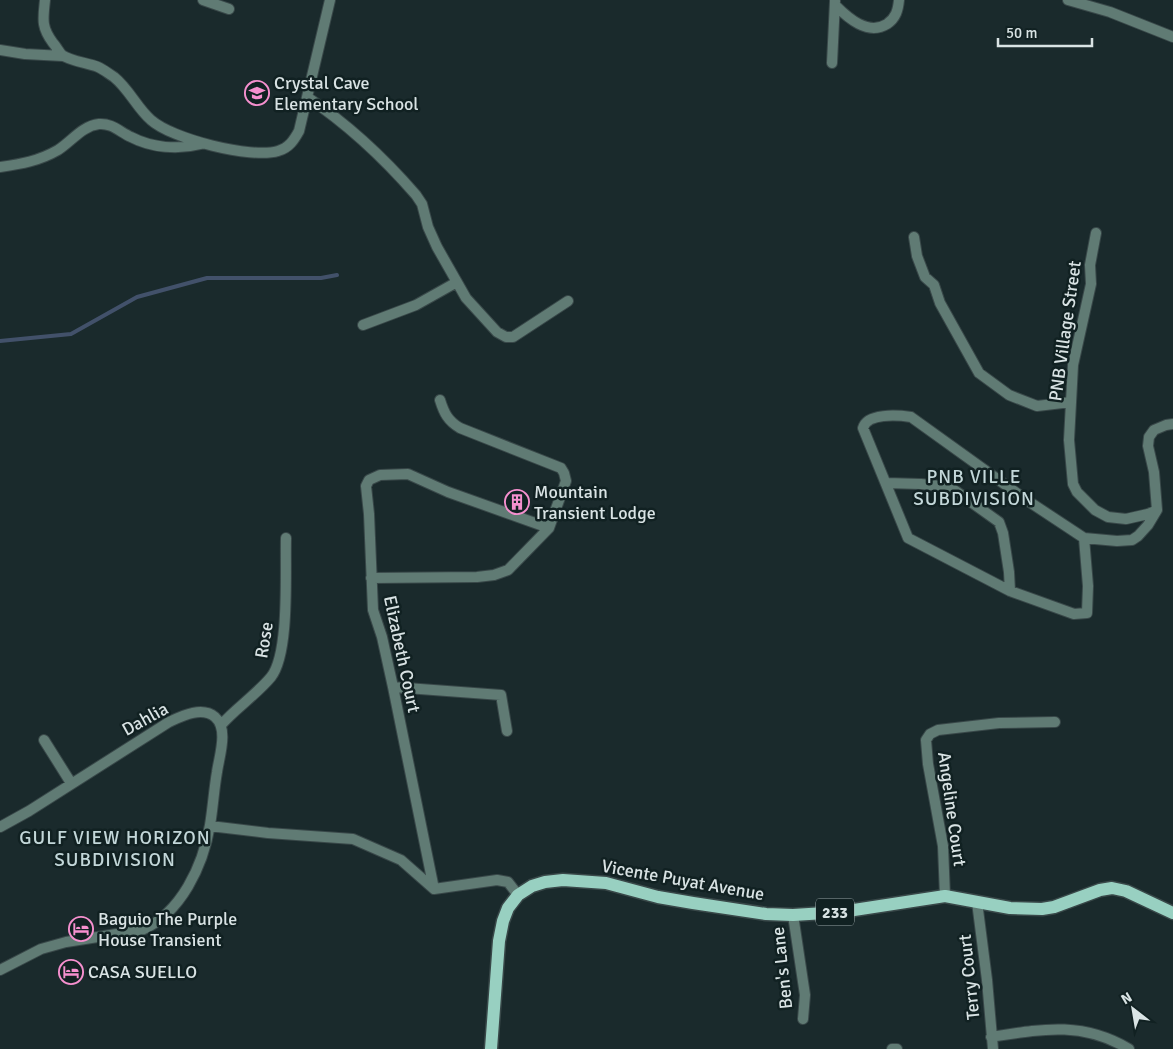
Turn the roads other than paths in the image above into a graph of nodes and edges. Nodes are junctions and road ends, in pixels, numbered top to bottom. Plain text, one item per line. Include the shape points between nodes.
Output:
1 (45, 0) edge
2 (203, 0) edge
3 (330, 0) edge
4 (898, 0) edge
5 (1068, 0) edge
6 (835, 2) edge
7 (229, 9) dead end
8 (1173, 37) edge
9 (0, 50) edge
10 (63, 56) junction
11 (832, 63) dead end
12 (308, 97) junction
13 (202, 144) junction
14 (0, 167) edge
15 (1096, 233) dead end
16 (914, 237) dead end
17 (457, 282) junction
18 (568, 301) dead end
19 (362, 325) dead end
20 (440, 400) dead end
21 (1071, 402) junction
22 (1173, 424) edge
23 (886, 483) junction
24 (1157, 510) junction
25 (550, 528) junction
26 (286, 538) dead end
27 (1084, 538) junction
28 (371, 578) junction
29 (1010, 591) junction
30 (393, 687) junction
31 (1055, 722) dead end
32 (221, 725) junction
33 (506, 731) dead end
34 (44, 740) dead end
35 (71, 783) junction
36 (210, 826) junction
37 (0, 827) edge
38 (434, 888) junction
39 (518, 895) junction
40 (945, 896) junction
41 (977, 902) junction
42 (1173, 913) edge
43 (793, 915) junction
44 (0, 970) edge
45 (803, 1019) dead end
46 (992, 1037) junction
47 (491, 1049) edge
48 (892, 1049) edge
49 (897, 1049) edge
50 (993, 1049) edge
51 (1128, 1049) edge

1 - 10 street via 42,20 47,34
2 - 7 street
3 - 12 street
4 - 6 street via 898,12 879,28 860,24 844,14
5 - 8 street via 1110,12
6 - 11 street
9 - 10 street
10 - 13 street via 99,67 124,86 160,127
12 - 13 street via 300,131 289,146 280,151 270,153
12 - 17 street via 365,140 416,195 437,247
13 - 14 street via 180,148 165,146 98,124 81,131 59,149 35,161
15 - 21 street, PNB Village Street via 1090,265 1091,284 1073,365
16 - 21 street via 924,277 934,286 979,373 1009,394 1037,406
17 - 18 street via 466,298 506,338 521,333
17 - 19 street via 416,305
20 - 25 street via 450,422 460,428 562,468 566,481
21 - 24 street, PNB Village Street via 1070,452 1073,484 1077,492 1095,510 1108,517 1126,519
22 - 24 street via 1154,430 1149,437
23 - 27 street via 863,428 864,423 868,419 896,415 911,417
23 - 29 street via 908,538
23 - 29 street via 950,487 999,522
24 - 27 street via 1148,525 1132,540
25 - 28 street, Elizabeth Court via 502,573 477,577
25 - 28 street via 448,492 408,474 380,475 369,480 366,486
26 - 32 street, Rose via 283,640 277,667 270,678
27 - 29 street via 1087,613 1074,614
28 - 30 street, Elizabeth Court via 373,610
30 - 33 street via 501,695
30 - 38 street, Elizabeth Court
31 - 40 street, Angeline Court via 999,723 938,730 926,740 943,846
32 - 35 street, Dahlia via 210,713 185,715
32 - 36 street via 222,742
34 - 35 street
35 - 37 street, Dahlia via 29,812
36 - 38 street via 353,839 401,860
36 - 44 street via 189,884 175,905 153,925 142,930 41,949
38 - 39 street via 496,880 508,882
39 - 43 main road, Vicente Puyat Avenue / 233 via 545,882 581,880 606,882 693,903
39 - 47 main road via 508,908 500,934
40 - 41 main road, Vicente Puyat Avenue / 233
40 - 43 main road, Vicente Puyat Avenue / 233 via 841,912
41 - 42 main road, Vicente Puyat Avenue / 233 via 1010,908 1054,907 1112,888 1126,890
41 - 46 street, Terry Court
43 - 45 street, Ben's Lane via 805,995
46 - 50 street, Terry Court
46 - 51 street via 1032,1030 1072,1030 1094,1032
48 - 49 street

